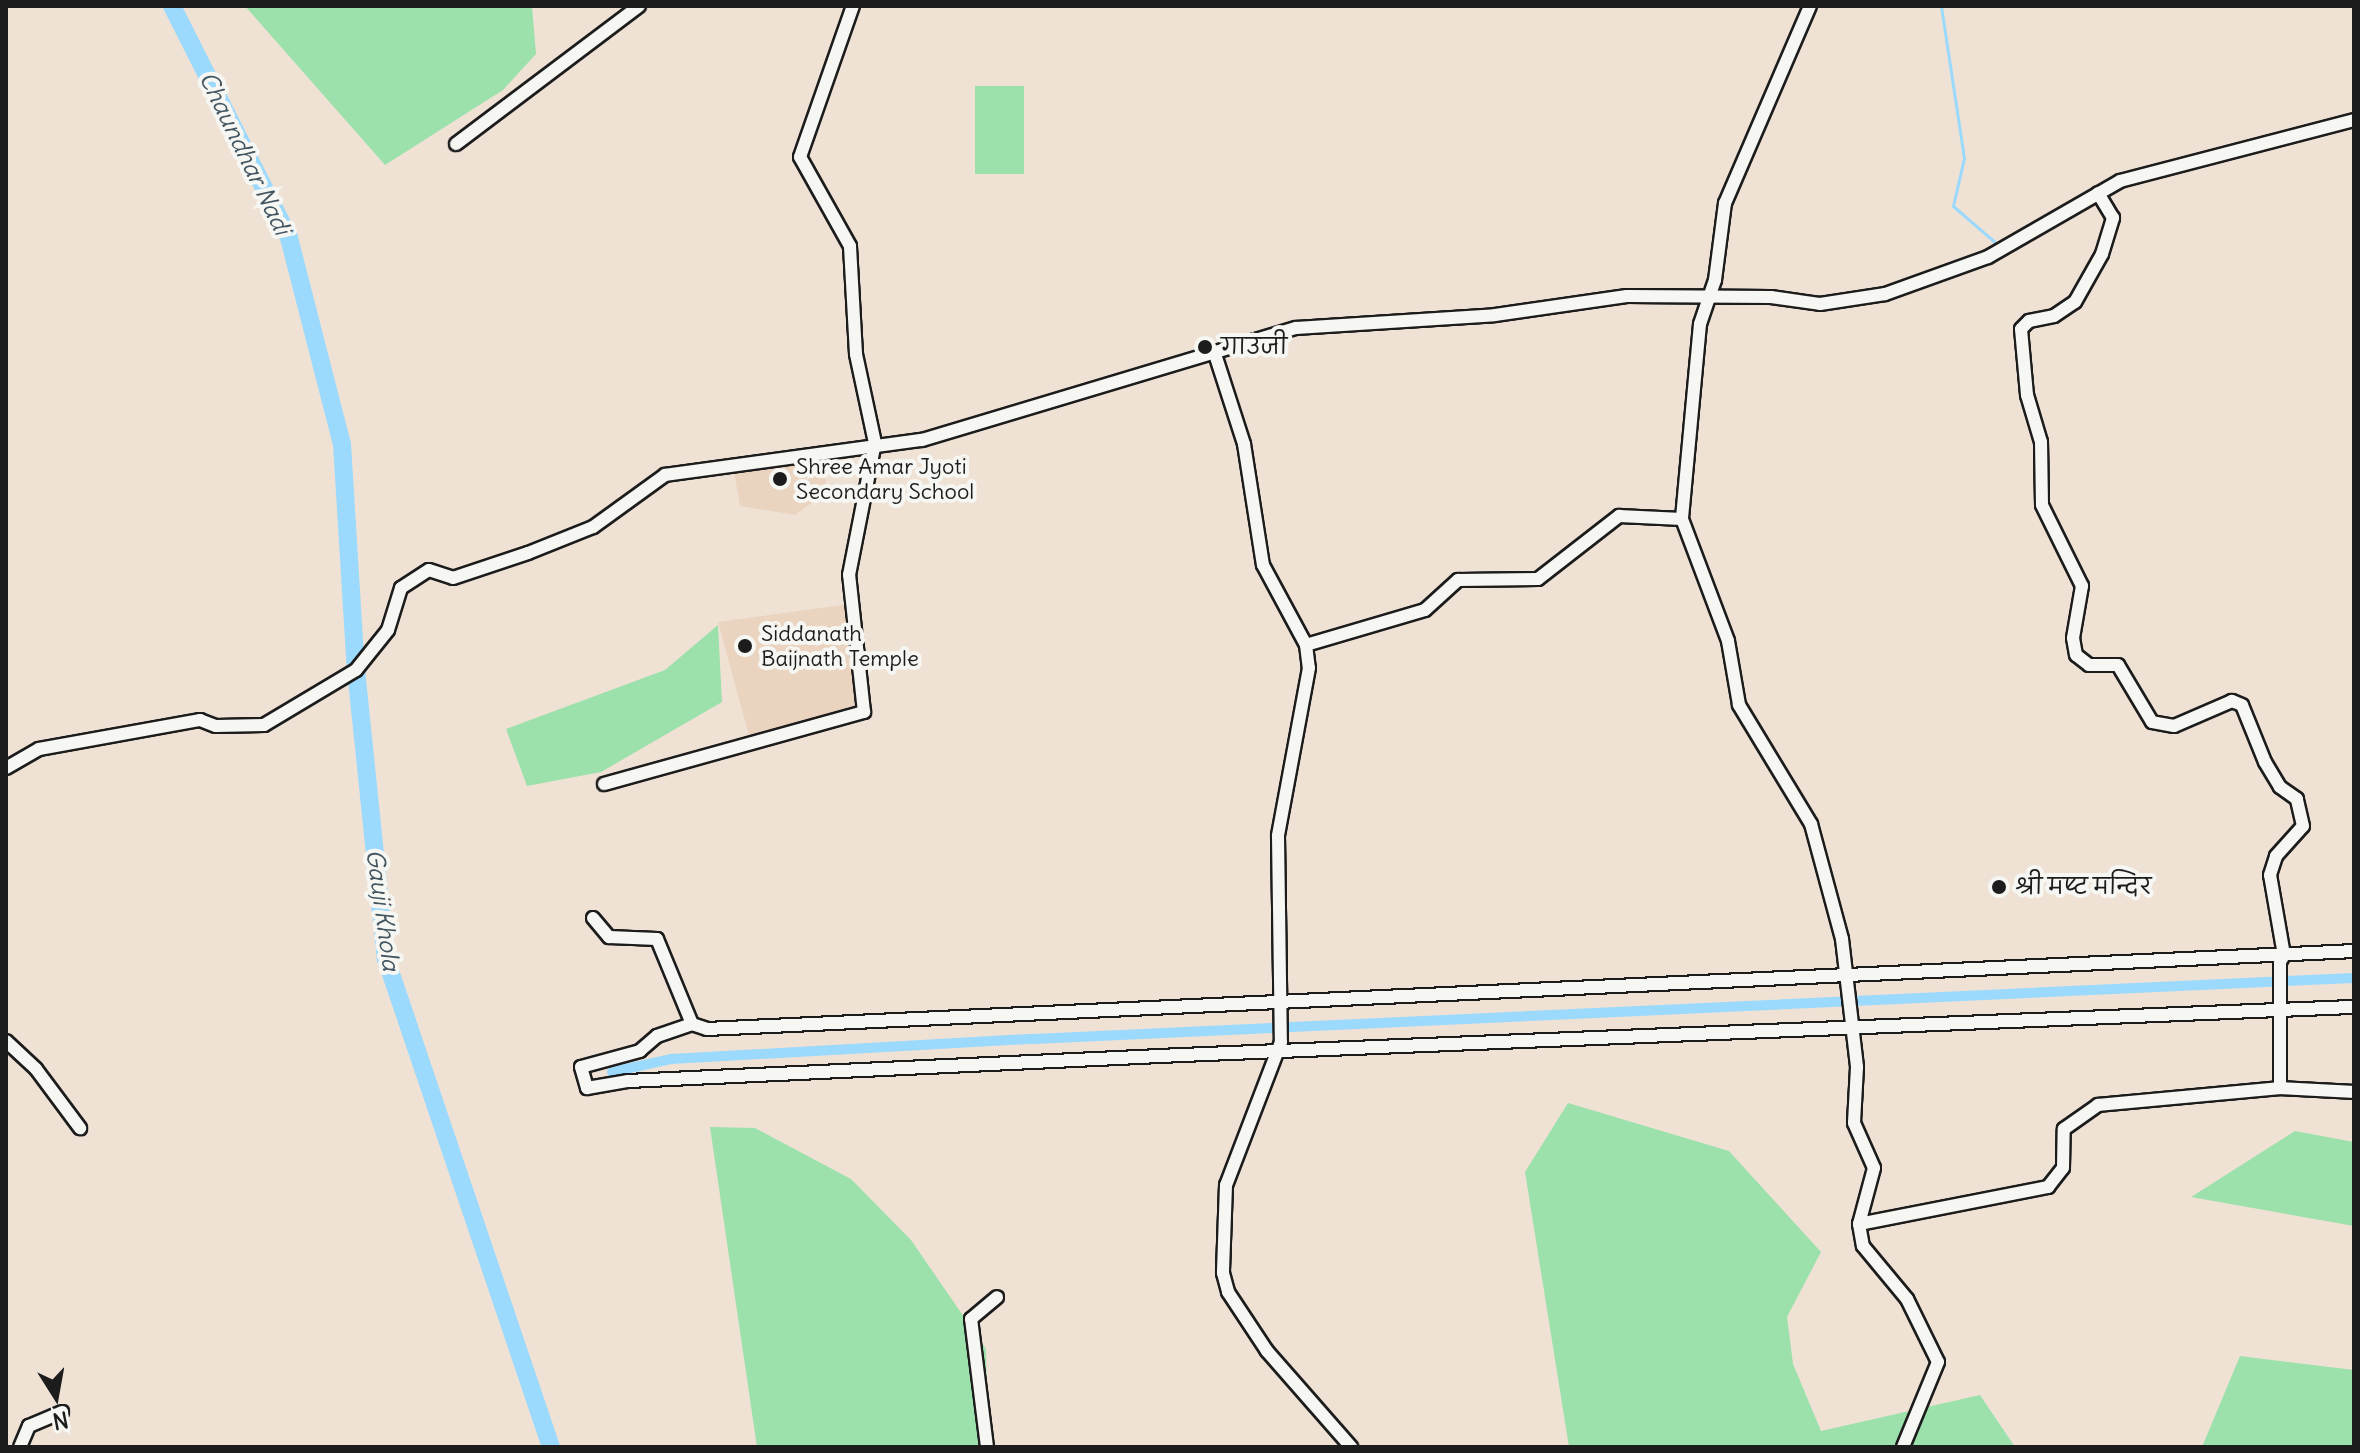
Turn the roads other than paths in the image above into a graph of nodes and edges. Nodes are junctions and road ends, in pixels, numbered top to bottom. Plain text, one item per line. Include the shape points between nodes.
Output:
1 (639, 6) edge
2 (853, 6) edge
3 (1810, 6) edge
4 (2354, 120) edge
5 (456, 144) dead end
6 (2098, 193) junction
7 (1708, 294) junction
8 (1214, 351) junction
9 (875, 443) junction
10 (1682, 519) junction
11 (1306, 645) junction
12 (6, 768) edge
13 (604, 784) dead end
14 (593, 918) dead end
15 (2354, 951) edge
16 (2282, 959) junction
17 (1847, 979) junction
18 (1280, 1005) junction
19 (2283, 1006) junction
20 (2354, 1007) edge
21 (1849, 1022) junction
22 (692, 1024) junction
23 (6, 1041) edge
24 (1280, 1047) junction
25 (2280, 1088) junction
26 (2354, 1092) edge
27 (80, 1128) dead end
28 (1859, 1224) junction
29 (997, 1297) dead end
30 (62, 1412) dead end
31 (20, 1447) edge
32 (987, 1447) edge
33 (1351, 1447) edge
34 (1903, 1447) edge

1 - 5 street
2 - 9 street via 800,157 850,246 856,354
3 - 7 street via 1725,203 1715,280
4 - 6 street via 2145,172
6 - 7 street via 1988,257 1885,294 1820,304
6 - 16 street via 2113,218 2102,254 2075,302 2021,329 2027,395 2041,442 2042,505 2082,586 2073,638 2076,655 2089,665 2118,665 2152,722 2174,726 2232,701 2242,705 2265,762 2280,787 2297,799 2303,826 2276,856 2270,875
7 - 8 street via 1627,296 1495,315 1296,328
7 - 10 street via 1697,350
8 - 9 street via 983,425 922,440
8 - 11 street via 1244,444 1263,565
9 - 12 street via 665,475 593,527 541,548 453,578 429,570 401,588 388,630 356,670 264,725 216,726 200,720 39,749
9 - 13 street via 849,575 864,712
10 - 11 street via 1619,516 1538,579 1458,580 1425,610
10 - 17 street via 1728,641 1739,705 1811,824 1842,939
11 - 18 street via 1309,668 1278,836
14 - 22 street via 609,937 657,939 665,946 673,984
15 - 16 street
16 - 17 street
16 - 19 street
17 - 18 street
17 - 21 street
18 - 22 street via 707,1029
18 - 24 street
19 - 20 street
19 - 21 street
19 - 25 street
21 - 24 street
21 - 28 street via 1857,1067 1854,1123 1874,1168
22 - 24 street via 657,1036 640,1051 581,1067 587,1088 628,1081
23 - 27 street via 36,1069
24 - 33 street via 1226,1185 1223,1273 1228,1292 1267,1351
25 - 26 street
25 - 28 street via 2098,1105 2064,1129 2063,1168 2048,1187
28 - 34 street via 1863,1246 1907,1299 1938,1362
29 - 32 street via 971,1319
30 - 31 street via 29,1426

